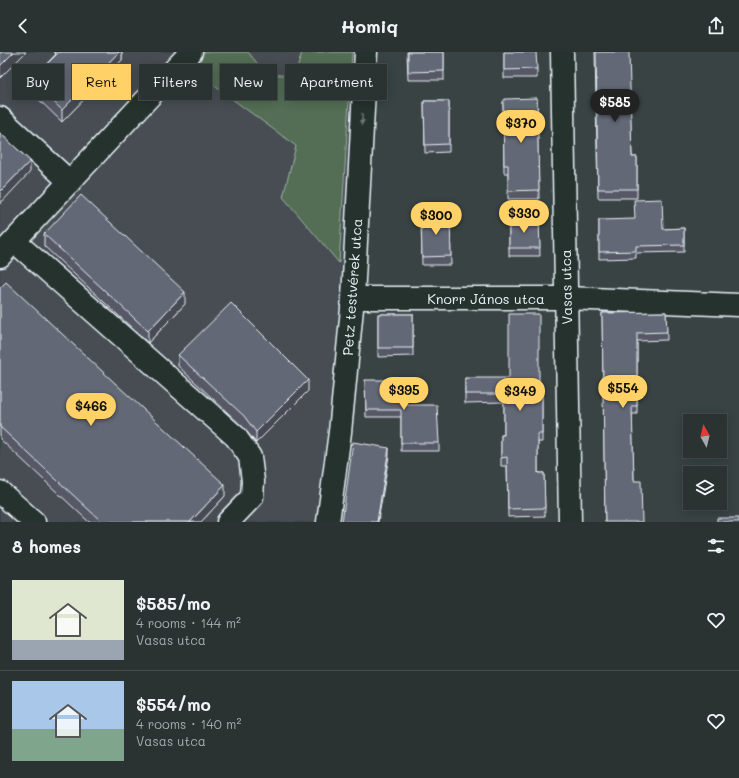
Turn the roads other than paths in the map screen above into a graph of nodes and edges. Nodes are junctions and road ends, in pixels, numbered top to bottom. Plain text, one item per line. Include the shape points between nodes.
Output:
1 (191, 52) edge
2 (366, 52) edge
3 (562, 52) edge
4 (0, 118) edge
5 (70, 182) junction
6 (7, 248) edge
7 (353, 298) junction
8 (566, 298) junction
9 (739, 305) edge
10 (0, 492) edge
11 (34, 522) edge
12 (228, 522) edge
13 (328, 522) edge
14 (570, 522) edge

1 - 5 street
2 -> 7 street, Petz testvérek utca
3 - 8 street, Vasas utca
4 - 5 street
5 - 6 street
6 - 12 street via 236,437 250,457 252,497
7 - 8 street, Knorr János utca
7 - 13 street, Petz testvérek utca
8 - 9 street, Knorr János utca
8 - 14 street, Vasas utca
10 - 11 street

